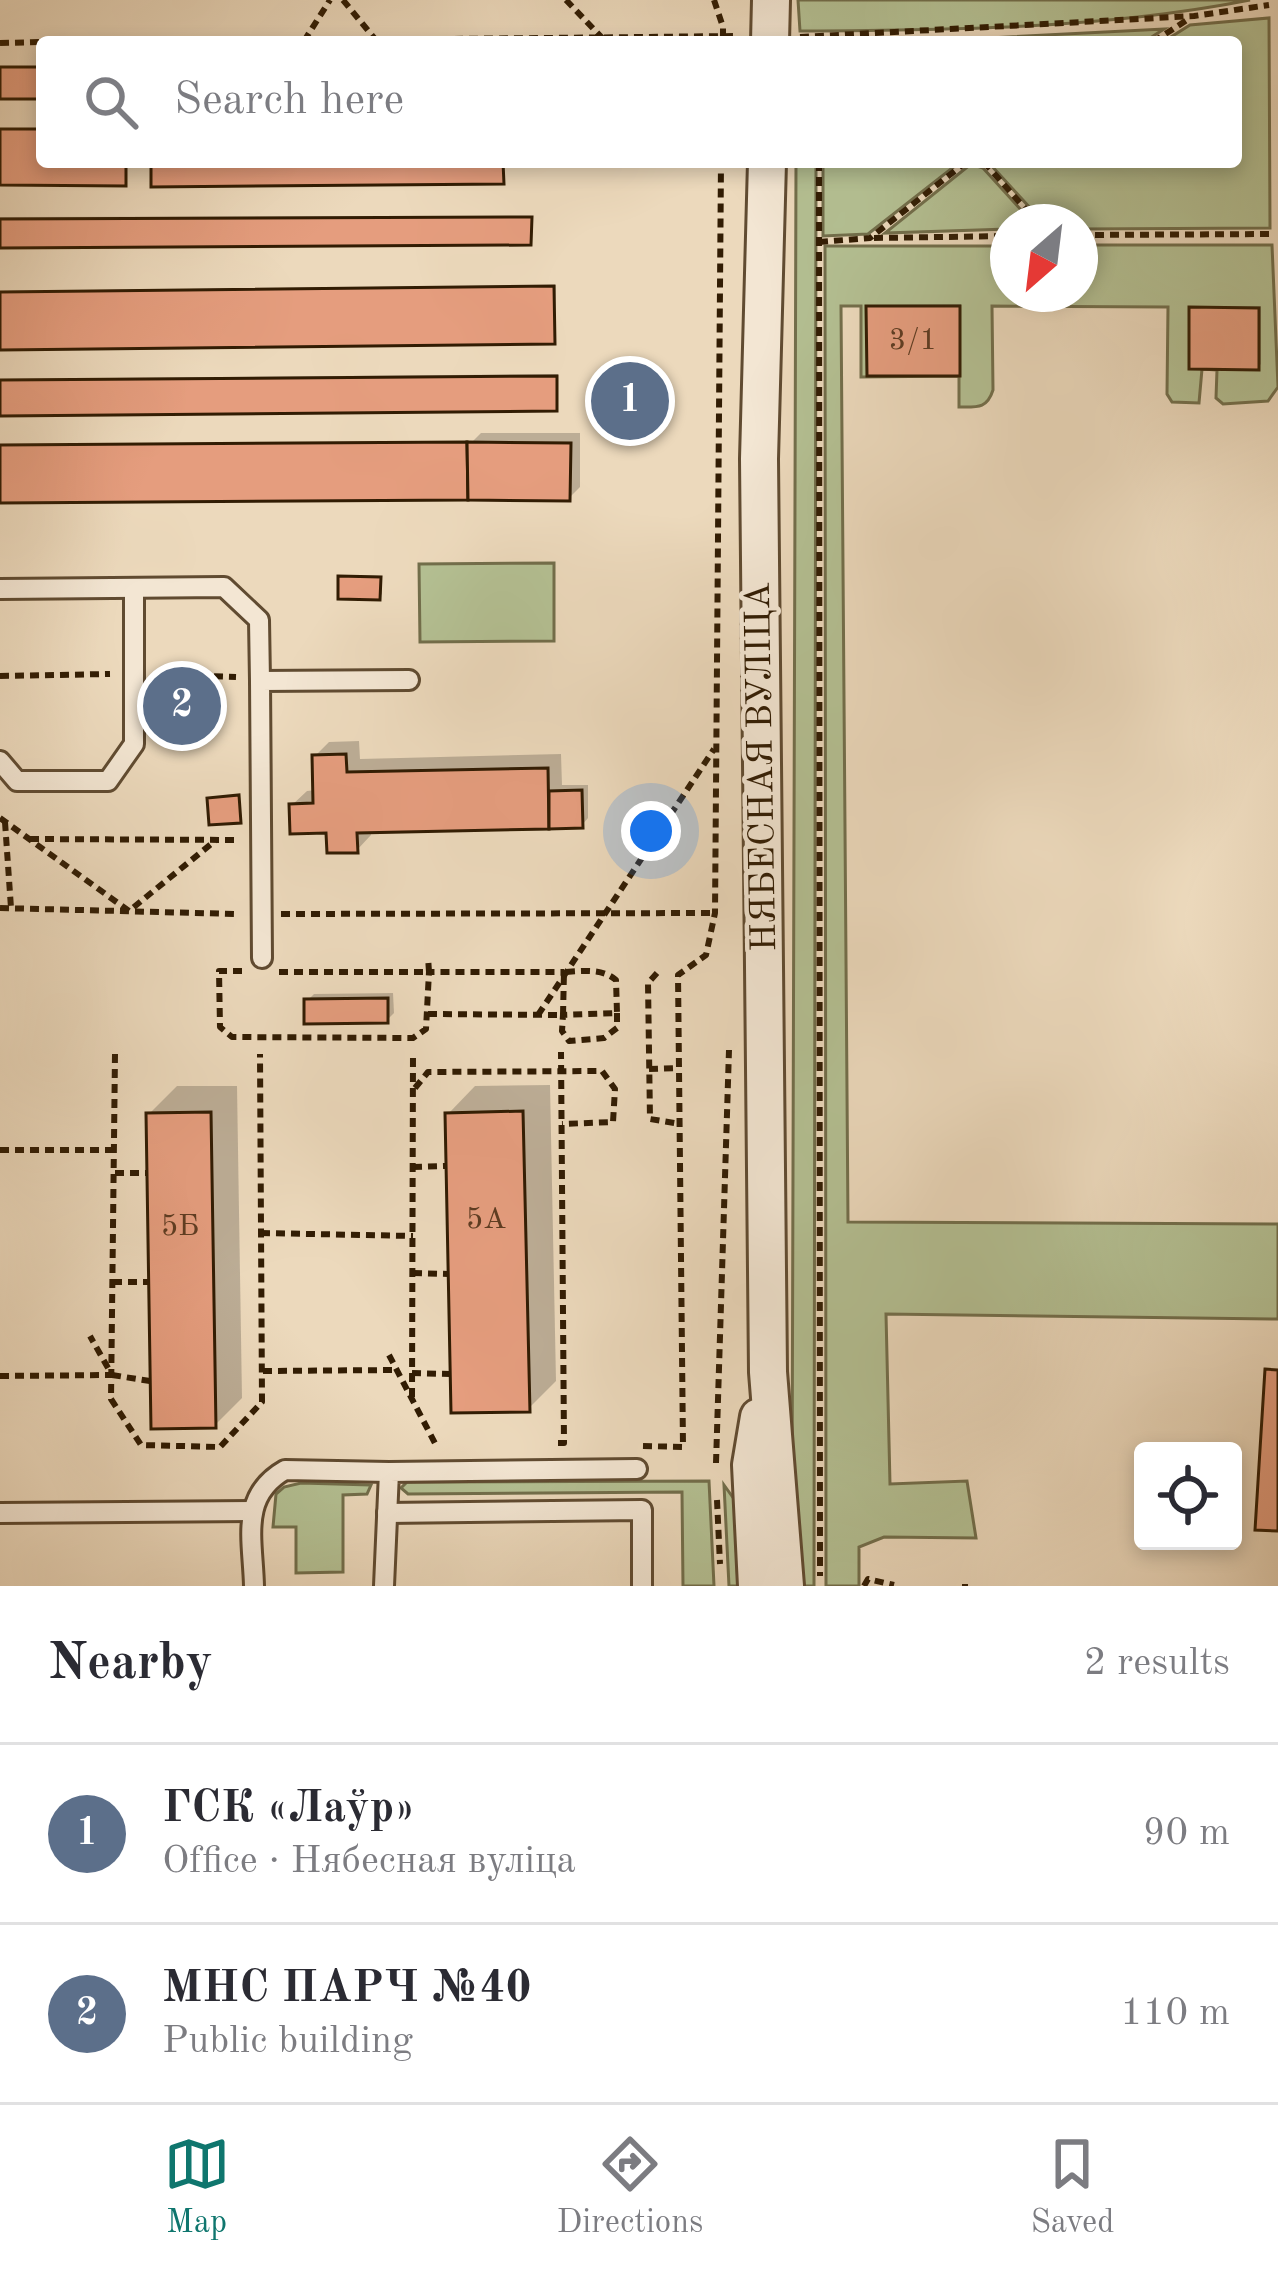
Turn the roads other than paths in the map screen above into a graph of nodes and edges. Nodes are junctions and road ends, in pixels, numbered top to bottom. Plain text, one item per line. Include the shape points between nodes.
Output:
1 (771, 0) edge
2 (771, 36) edge
3 (767, 168) edge
4 (134, 588) junction
5 (0, 589) edge
6 (409, 680) dead end
7 (260, 681) junction
8 (0, 761) edge
9 (264, 965) road end
10 (769, 1372) junction
11 (638, 1469) dead end
12 (388, 1472) junction
13 (252, 1511) junction
14 (0, 1513) edge
15 (387, 1513) junction
16 (739, 1584) edge
17 (254, 1586) edge
18 (384, 1586) edge
19 (642, 1586) edge
20 (785, 1586) edge

1 - 2 street
3 - 10 street, НЯБЕСНАЯ ВУЛІЦА via 759,459
4 - 5 lane
4 - 7 lane via 224,587 259,620
4 - 8 lane via 134,744 108,782 16,781
6 - 7 lane
7 - 9 lane
10 - 16 street, НЯБЕСНАЯ ВУЛІЦА
10 - 20 street, НЯБЕСНАЯ ВУЛІЦА
11 - 12 lane
12 - 13 lane via 285,1470 256,1496
12 - 15 lane
13 - 14 lane
13 - 17 lane
15 - 18 lane
15 - 19 lane via 642,1510

